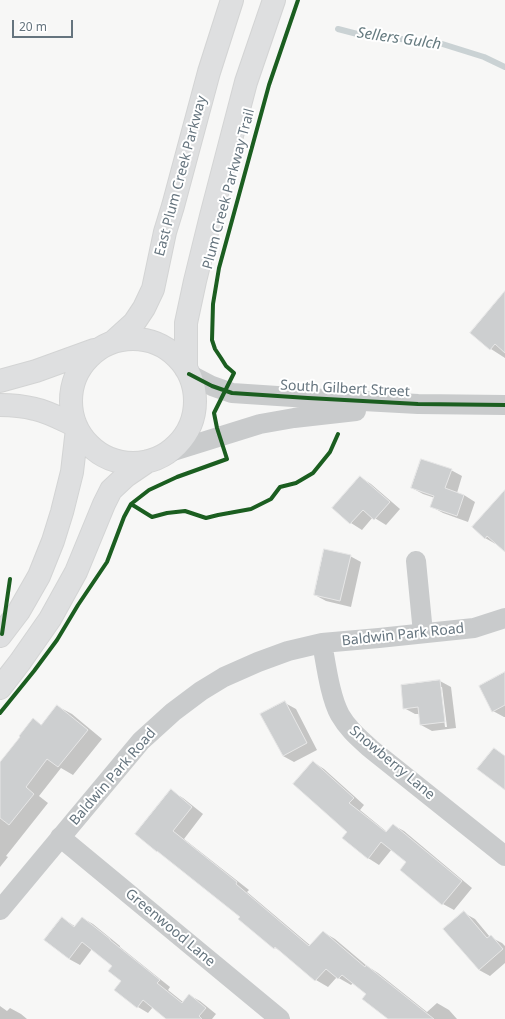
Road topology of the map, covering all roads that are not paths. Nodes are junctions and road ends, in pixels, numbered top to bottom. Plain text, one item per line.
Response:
1 (232, 0) edge
2 (274, 0) edge
3 (108, 344) junction
4 (187, 372) junction
5 (0, 382) edge
6 (418, 404) junction
7 (0, 405) edge
8 (505, 405) edge
9 (76, 428) junction
10 (157, 457) junction
11 (416, 561) dead end
12 (505, 618) edge
13 (422, 633) junction
14 (0, 636) edge
15 (322, 643) junction
16 (0, 688) edge
17 (60, 837) junction
18 (505, 856) edge
19 (0, 910) edge
20 (280, 1019) edge

1 - 3 main road, East Plum Creek Parkway
2 - 4 main road
3 - 4 main road
3 - 5 main road
3 - 9 main road
4 - 6 street, South Gilbert Street
4 - 10 main road
6 - 8 street, South Gilbert Street
6 - 10 street, South Gilbert Street
7 - 9 main road
9 - 10 main road
9 - 14 main road
10 - 16 main road
11 - 13 street
12 - 13 street, Baldwin Park Road
13 - 15 street, Baldwin Park Road
15 - 17 street, Baldwin Park Road
15 - 18 street, Snowberry Lane
17 - 19 street, Baldwin Park Road
17 - 20 street, Greenwood Lane

